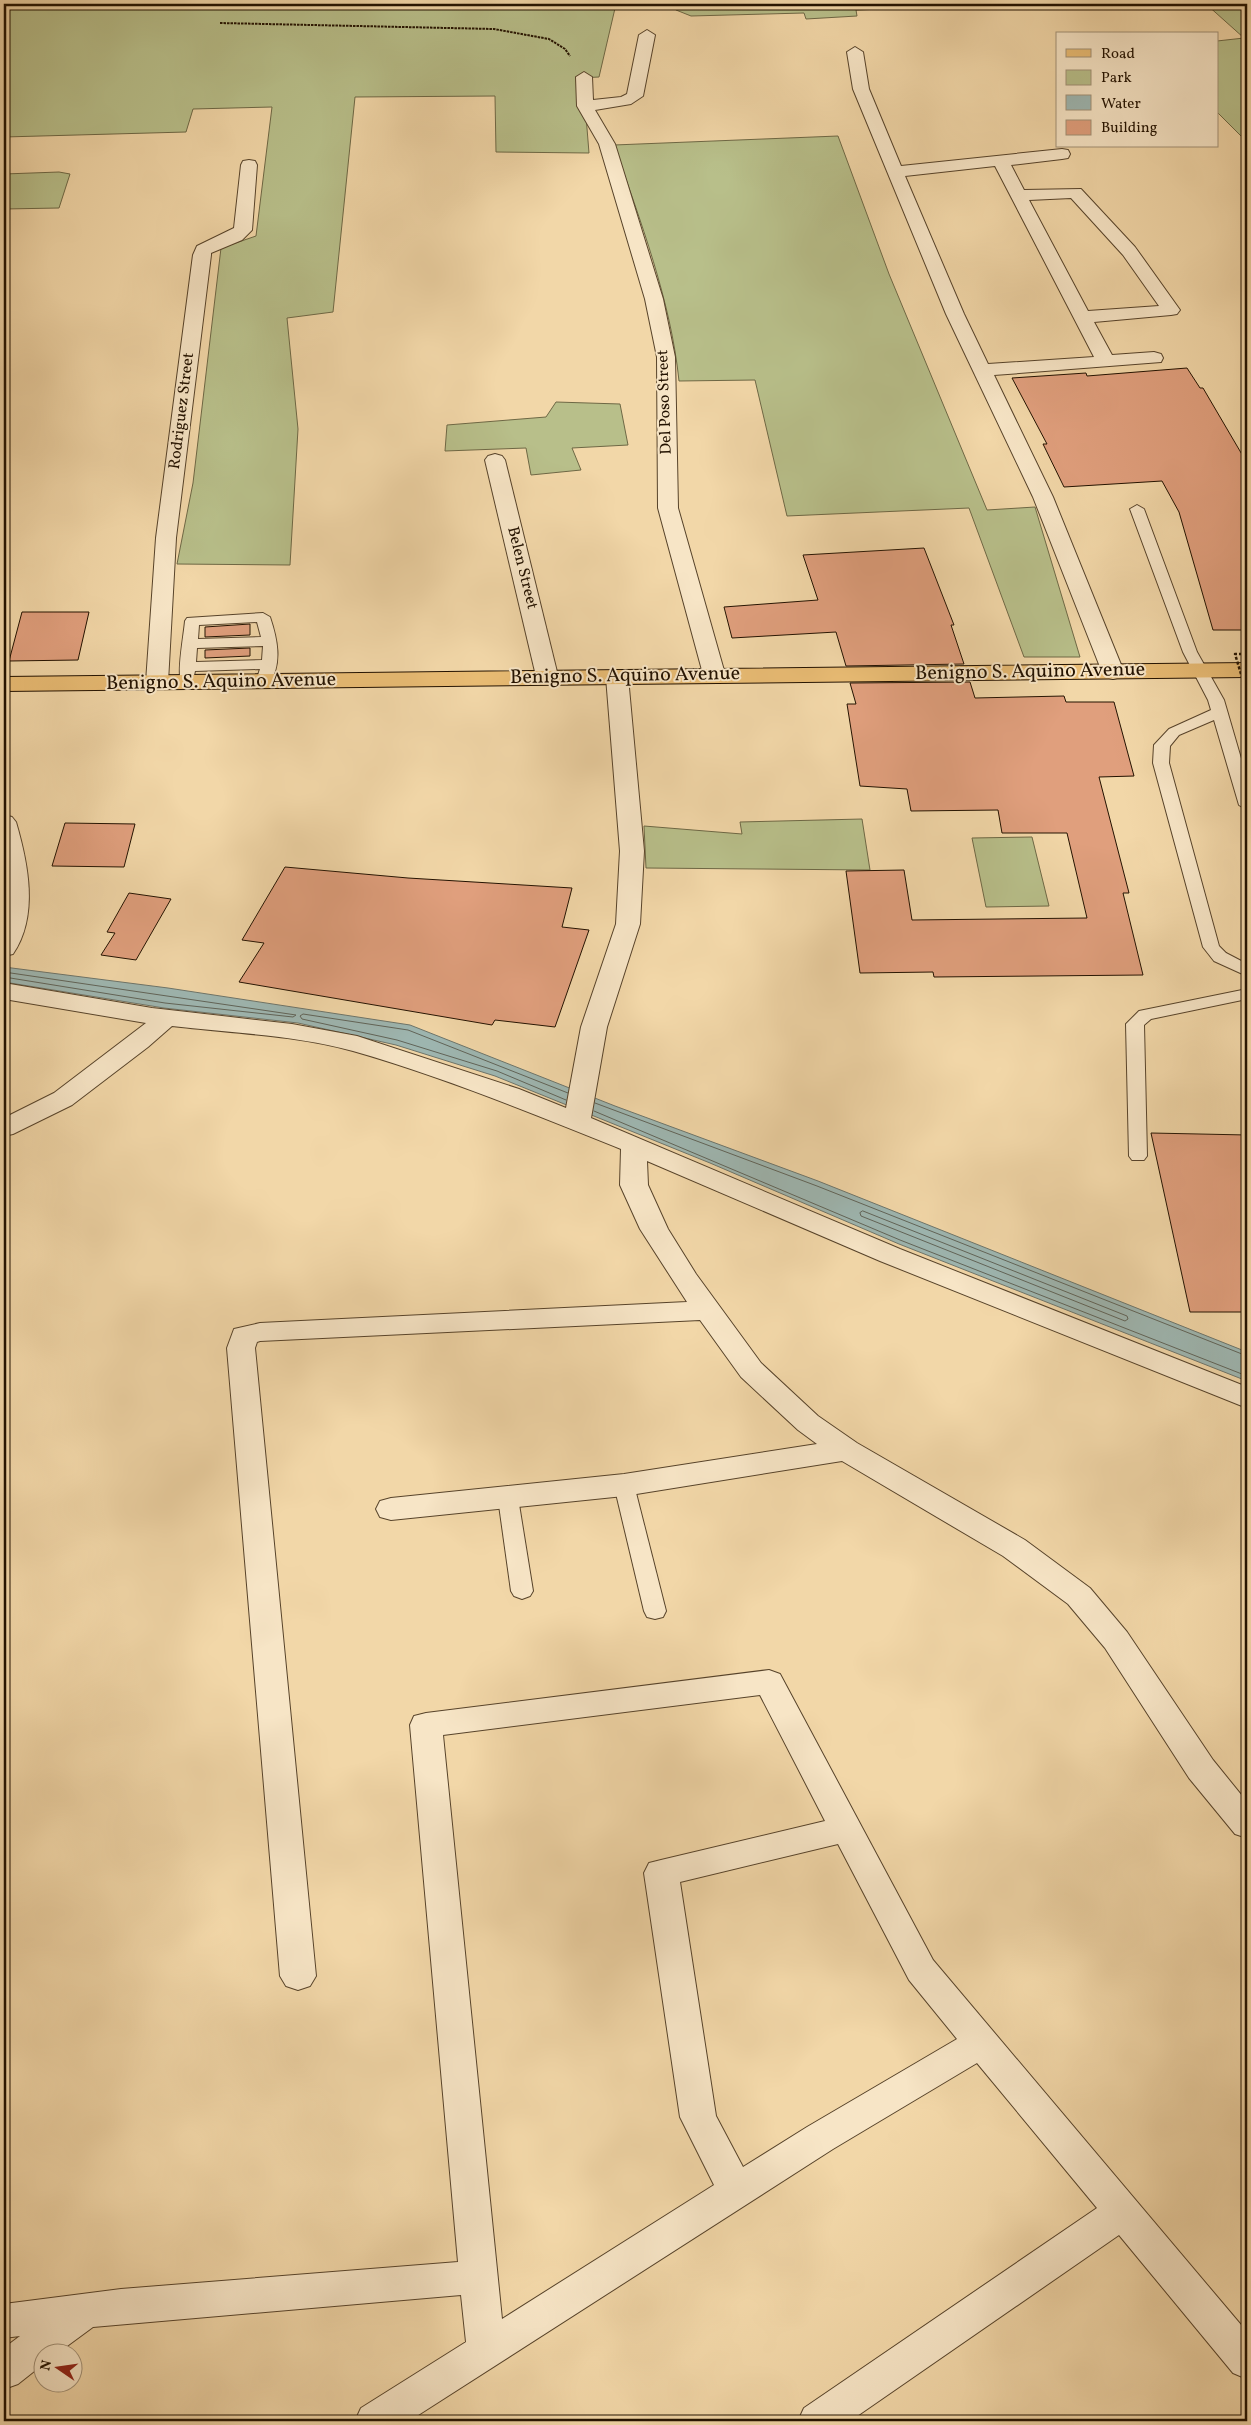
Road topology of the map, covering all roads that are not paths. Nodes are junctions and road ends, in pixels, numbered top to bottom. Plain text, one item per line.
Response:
1 (647, 35) dead end
2 (855, 52) dead end
3 (584, 78) road end
4 (585, 106) junction
5 (1062, 154) dead end
6 (1000, 160) junction
7 (249, 165) dead end
8 (895, 172) junction
9 (1018, 195) junction
10 (1083, 317) junction
11 (1154, 358) dead end
12 (1106, 362) junction
13 (982, 370) junction
14 (495, 460) dead end
15 (1137, 509) dead end
16 (271, 641) junction
17 (191, 644) junction
18 (1200, 670) junction
19 (1247, 670) edge
20 (266, 672) junction
21 (1112, 672) junction
22 (188, 674) junction
23 (714, 674) junction
24 (547, 676) junction
25 (617, 677) junction
26 (157, 682) junction
27 (4, 684) edge
28 (1219, 712) junction
29 (1247, 804) edge
30 (4, 822) edge
31 (4, 949) edge
32 (1247, 971) edge
33 (4, 991) edge
34 (1247, 994) edge
35 (166, 1018) junction
36 (577, 1123) junction
37 (4, 1128) edge
38 (634, 1145) junction
39 (1138, 1156) dead end
40 (708, 1310) junction
41 (1247, 1398) edge
42 (846, 1450) junction
43 (624, 1485) junction
44 (508, 1498) junction
45 (392, 1508) dead end
46 (522, 1591) dead end
47 (654, 1611) dead end
48 (1247, 1825) edge
49 (846, 1828) junction
50 (298, 1976) dead end
51 (982, 2043) junction
52 (736, 2192) junction
53 (1122, 2212) junction
54 (478, 2277) junction
55 (84, 2311) junction
56 (4, 2321) edge
57 (486, 2351) junction
58 (1247, 2361) edge
59 (4, 2371) edge
60 (375, 2421) edge
61 (818, 2421) edge

1 - 4 street
2 - 8 street
3 - 4 street, Del Poso Street
4 - 23 street, Del Poso Street
5 - 6 street
6 - 8 street
6 - 9 street
7 - 26 street, Rodriguez Street
8 - 13 street
9 - 10 street
9 - 10 street
10 - 12 street
11 - 12 street
12 - 13 street
13 - 21 street
14 - 24 street, Belen Street
15 - 18 lane
16 - 17 lane
16 - 17 lane
16 - 20 lane
17 - 22 lane
18 - 19 main road, Benigno S. Aquino Avenue
18 - 21 main road, Benigno S. Aquino Avenue
18 - 28 lane
20 - 22 main road, Benigno S. Aquino Avenue
20 - 24 main road, Benigno S. Aquino Avenue
21 - 23 main road, Benigno S. Aquino Avenue
22 - 26 main road, Benigno S. Aquino Avenue
23 - 25 main road, Benigno S. Aquino Avenue
24 - 25 main road, Benigno S. Aquino Avenue
25 - 36 street
26 - 27 main road, Benigno S. Aquino Avenue
28 - 29 lane
28 - 32 lane
30 - 31 street
33 - 35 street
34 - 39 lane
35 - 36 street
35 - 37 street
36 - 38 street
38 - 40 street
38 - 41 street
40 - 42 street
40 - 50 street
42 - 43 street
42 - 48 street
43 - 44 street
43 - 47 lane
44 - 45 street
44 - 46 lane
49 - 51 street
49 - 52 street
49 - 54 street
51 - 52 street
51 - 53 street
52 - 57 street
53 - 58 street
53 - 61 street
54 - 55 street
54 - 57 street
55 - 56 street
55 - 59 street
57 - 60 street

